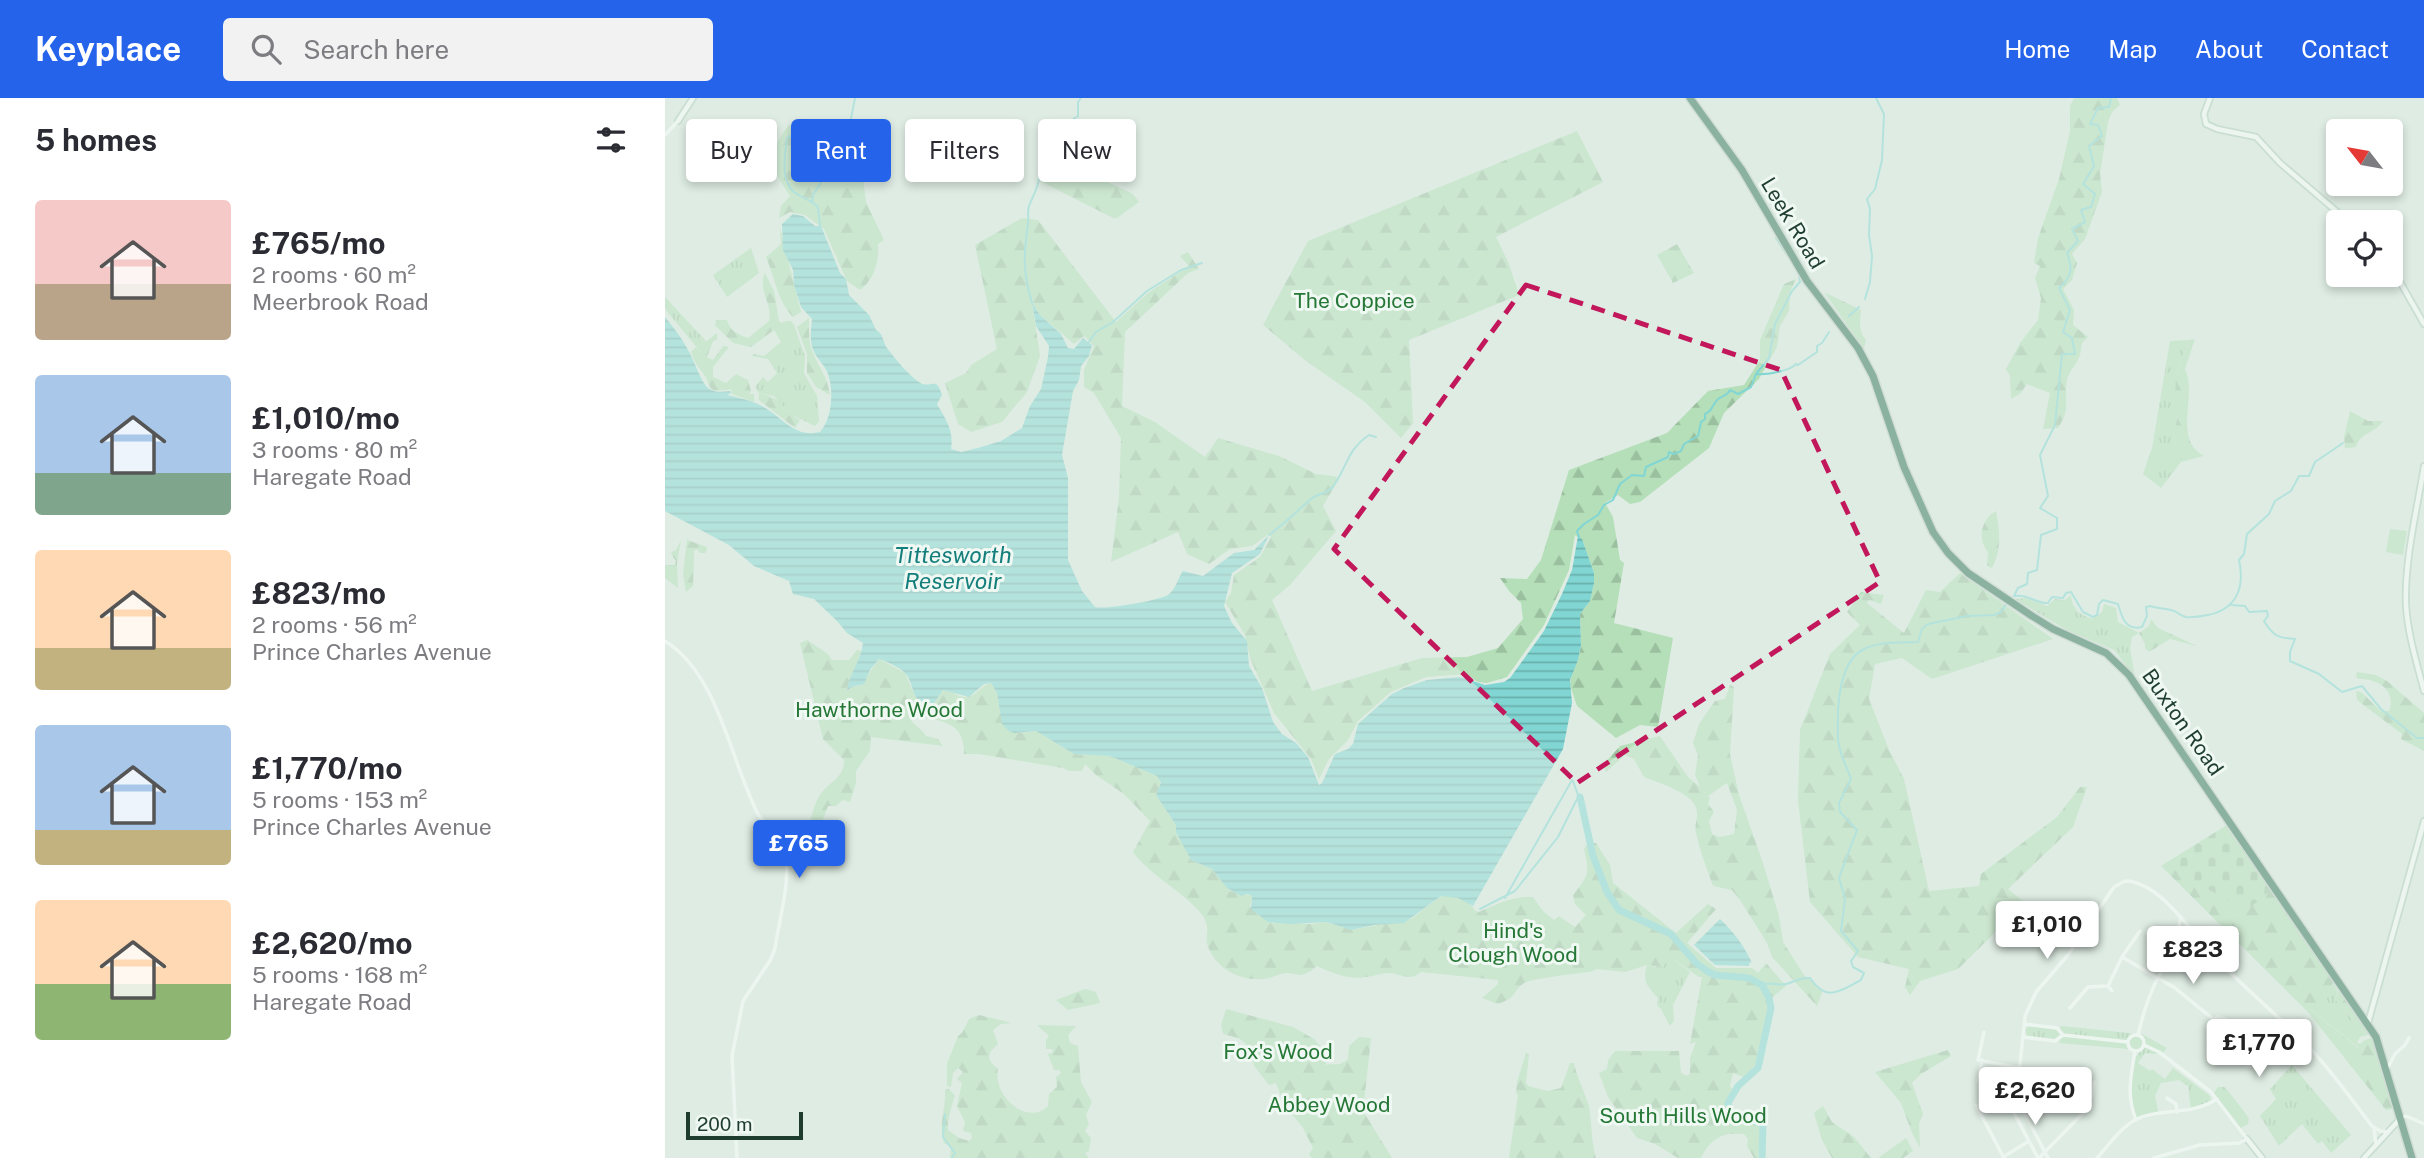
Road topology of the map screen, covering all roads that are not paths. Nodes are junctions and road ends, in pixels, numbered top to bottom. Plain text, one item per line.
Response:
1 (693, 98) edge
2 (1690, 98) edge
3 (2210, 98) edge
4 (678, 121) joint
5 (665, 135) edge
6 (2335, 210) edge
7 (2403, 287) edge
8 (2424, 324) edge
9 (1867, 365) joint
10 (2424, 466) edge
11 (665, 641) edge
12 (2424, 691) edge
13 (2424, 821) edge
14 (2421, 841) edge
15 (2181, 917) junction
16 (2140, 931) dead end
17 (2183, 940) junction
18 (2204, 945) junction
19 (2122, 957) junction
20 (2157, 978) junction
21 (2108, 986) junction
22 (2112, 991) dead end
23 (2070, 1008) dead end
24 (2371, 1010) junction
25 (2362, 1014) junction
26 (2213, 1019) junction
27 (2368, 1023) junction
28 (2024, 1024) junction
29 (1984, 1031) dead end
30 (2063, 1035) junction
31 (2137, 1035) junction
32 (2022, 1037) junction
33 (2409, 1038) dead end
34 (2128, 1042) junction
35 (2144, 1045) junction
36 (2135, 1051) junction
37 (1982, 1060) junction
38 (2019, 1068) junction
39 (2387, 1069) junction
40 (2058, 1078) dead end
41 (1978, 1081) dead end
42 (2094, 1082) dead end
43 (2016, 1097) junction
44 (2170, 1098) dead end
45 (2217, 1099) junction
46 (1976, 1105) dead end
47 (2022, 1109) junction
48 (2177, 1112) junction
49 (2014, 1114) junction
50 (2027, 1118) junction
51 (2401, 1118) junction
52 (2136, 1119) junction
53 (2424, 1124) edge
54 (2374, 1128) junction
55 (2388, 1132) junction
56 (2247, 1139) junction
57 (2029, 1141) junction
58 (2376, 1144) junction
59 (2046, 1152) junction
60 (2003, 1157) edge
61 (737, 1158) edge
62 (2039, 1158) edge
63 (2048, 1158) edge
64 (2097, 1158) edge
65 (2154, 1158) edge
66 (2262, 1158) edge
67 (2364, 1158) edge
68 (2411, 1158) edge

1 - 4 street
2 - 9 highway, Leek Road
3 - 6 street
4 - 5 street
7 - 8 street
9 - 25 highway, Buxton Road
10 - 12 street
11 - 61 street
13 - 14 street
14 - 24 street
15 - 17 street
15 - 18 street
15 - 28 street
16 - 19 street
17 - 18 street
17 - 20 street
18 - 54 street
19 - 20 street
19 - 21 street
20 - 26 street
20 - 31 street
21 - 22 street
21 - 23 street
24 - 25 street
24 - 27 street
25 - 27 highway, Buxton Road
26 - 26 street
27 - 39 highway, Buxton Road
28 - 30 street
28 - 32 street
29 - 37 street
30 - 32 street
30 - 34 street
31 - 34 street
31 - 35 street
32 - 38 street
33 - 39 street
34 - 36 street
35 - 36 street
35 - 45 street
36 - 52 street
37 - 38 street
37 - 41 street
38 - 43 street
39 - 51 highway, Buxton Road
40 - 50 street
42 - 59 street
43 - 47 street
43 - 49 street
44 - 48 street
45 - 48 street
45 - 56 street
46 - 60 street
47 - 49 street
47 - 50 street
48 - 52 street
49 - 57 street
50 - 59 street
51 - 53 street
51 - 55 street
51 - 68 highway, Buxton Road
52 - 64 street
54 - 55 street
54 - 58 street
55 - 58 street
56 - 65 street
56 - 66 street
57 - 60 street
57 - 62 street
58 - 67 street
59 - 62 street
59 - 63 street

